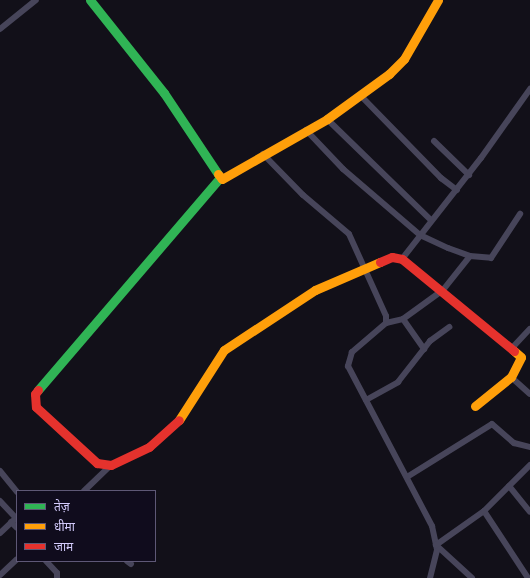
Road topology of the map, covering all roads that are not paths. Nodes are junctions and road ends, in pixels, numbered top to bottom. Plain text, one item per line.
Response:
1 (36, 0) edge
2 (90, 0) edge
3 (438, 0) edge
4 (0, 30) edge
5 (530, 90) edge
6 (361, 96) junction
7 (327, 119) junction
8 (306, 130) junction
9 (434, 141) dead end
10 (264, 154) junction
11 (469, 175) junction
12 (220, 178) junction
13 (457, 190) junction
14 (520, 214) dead end
15 (431, 220) junction
16 (420, 235) junction
17 (470, 256) junction
18 (402, 259) junction
19 (365, 268) junction
20 (443, 290) junction
21 (403, 319) junction
22 (386, 323) junction
23 (449, 327) dead end
24 (530, 329) edge
25 (512, 348) junction
26 (424, 349) junction
27 (511, 377) junction
28 (530, 394) edge
29 (366, 400) junction
30 (475, 406) dead end
31 (530, 447) edge
32 (530, 464) edge
33 (111, 465) junction
34 (0, 471) edge
35 (407, 476) junction
36 (509, 486) junction
37 (85, 490) edge
38 (16, 491) edge
39 (0, 501) edge
40 (484, 511) junction
41 (530, 512) edge
42 (15, 519) edge
43 (1, 529) edge
44 (436, 545) junction
45 (16, 560) edge
46 (47, 562) edge
47 (0, 575) edge
48 (56, 578) edge
49 (430, 578) edge
50 (472, 578) edge
51 (528, 578) edge

1 - 4 street
2 - 12 street
3 - 6 street
5 - 11 street
6 - 7 street
6 - 13 street
7 - 8 street
7 - 15 street
8 - 10 street
8 - 16 street
9 - 11 street
10 - 12 street
10 - 19 street
11 - 13 street
12 - 33 street
13 - 15 street
14 - 17 street
15 - 16 street
16 - 17 street
16 - 18 street
17 - 20 street
18 - 19 street
18 - 20 street
19 - 22 street
19 - 33 street
20 - 21 street
20 - 25 street
21 - 22 street
21 - 26 street
22 - 29 street
23 - 26 street
24 - 25 street
25 - 27 street
26 - 29 street
27 - 28 street
27 - 30 street
29 - 35 street
31 - 35 street
32 - 36 street
33 - 37 street
34 - 38 street
35 - 44 street
36 - 40 street
36 - 41 street
39 - 42 street
40 - 44 street
40 - 51 street
42 - 43 street
44 - 49 street
44 - 50 street
45 - 47 street
46 - 48 street

